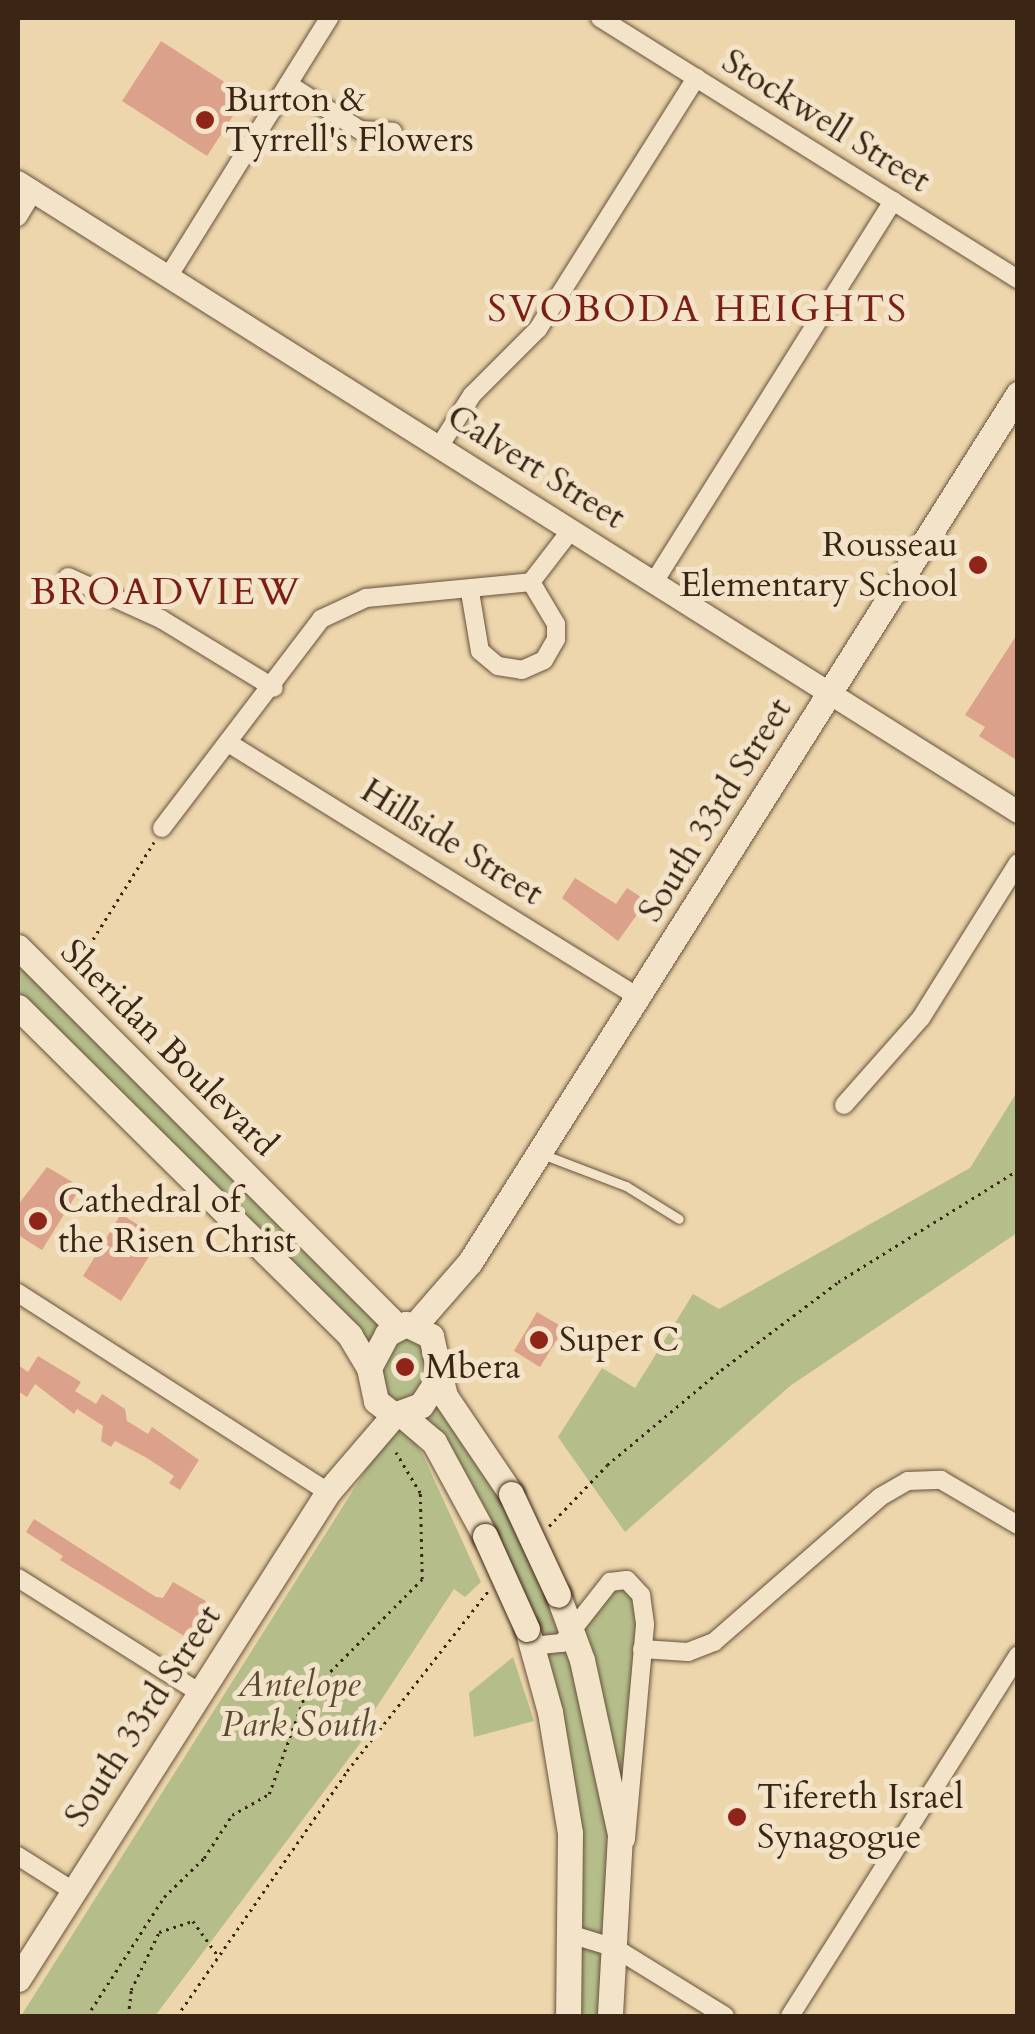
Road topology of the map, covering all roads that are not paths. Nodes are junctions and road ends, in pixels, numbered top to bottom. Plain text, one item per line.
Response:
1 (329, 18) edge
2 (600, 18) edge
3 (696, 78) junction
4 (288, 84) junction
5 (393, 132) dead end
6 (25, 187) edge
7 (893, 201) junction
8 (18, 217) edge
9 (168, 276) junction
10 (1018, 279) edge
11 (1018, 394) edge
12 (438, 447) junction
13 (570, 530) junction
14 (68, 577) dead end
15 (531, 582) junction
16 (654, 582) junction
17 (470, 592) junction
18 (274, 688) junction
19 (830, 693) junction
20 (230, 744) junction
21 (1018, 812) edge
22 (162, 828) road end
23 (1018, 863) edge
24 (18, 946) edge
25 (638, 997) junction
26 (18, 1006) edge
27 (78, 1008) junction
28 (50, 1038) junction
29 (844, 1105) dead end
30 (538, 1152) junction
31 (679, 1218) dead end
32 (470, 1262) junction
33 (18, 1293) edge
34 (406, 1326) junction
35 (437, 1347) junction
36 (440, 1376) junction
37 (370, 1380) junction
38 (398, 1415) junction
39 (328, 1492) junction
40 (1018, 1526) edge
41 (18, 1578) edge
42 (573, 1628) junction
43 (530, 1637) junction
44 (642, 1650) junction
45 (1018, 1655) edge
46 (200, 1693) junction
47 (18, 1856) edge
48 (621, 1882) junction
49 (73, 1891) junction
50 (573, 1935) junction
51 (615, 1948) junction
52 (18, 1979) edge
53 (568, 2016) edge
54 (610, 2016) edge
55 (726, 2016) edge
56 (790, 2016) edge

1 - 4 street
2 - 3 street, Stockwell Street
3 - 7 street, Stockwell Street
3 - 12 street
4 - 5 street
4 - 9 street
6 - 8 street
6 - 9 street, Calvert Street
7 - 10 street, Stockwell Street
7 - 16 street
9 - 12 street, Calvert Street
11 - 19 main road, South 33rd Street
12 - 13 street, Calvert Street
13 - 15 street
13 - 16 street, Calvert Street
14 - 18 street
15 - 17 street
15 - 17 street
16 - 19 street, Calvert Street
17 - 18 street
18 - 20 street
19 - 21 street, Calvert Street
19 - 25 main road, South 33rd Street
20 - 22 street
20 - 25 street, Hillside Street
23 - 29 street
24 - 27 main road, Sheridan Boulevard
25 - 30 main road, South 33rd Street
26 - 28 main road
27 - 28 main road
27 - 34 main road, Sheridan Boulevard
28 - 37 main road
30 - 31 lane
30 - 32 main road, South 33rd Street
32 - 34 main road, South 33rd Street
32 - 35 main road, South 33rd Street
33 - 39 street
34 - 35 main road, Sheridan Boulevard
34 - 37 main road, South 33rd Street
35 - 36 main road
36 - 38 main road, South 33rd Street
36 - 42 main road, bridge
37 - 38 main road
37 - 39 main road, South 33rd Street
38 - 39 main road, South 33rd Street
38 - 43 main road, bridge
39 - 46 main road, South 33rd Street
40 - 44 street
41 - 46 street
42 - 43 street
42 - 44 street
42 - 48 main road
43 - 50 main road
44 - 48 street
45 - 56 street
46 - 49 main road, South 33rd Street
47 - 49 street
48 - 51 main road
49 - 52 main road, South 33rd Street
50 - 51 street
50 - 53 main road
51 - 54 main road
51 - 55 street

